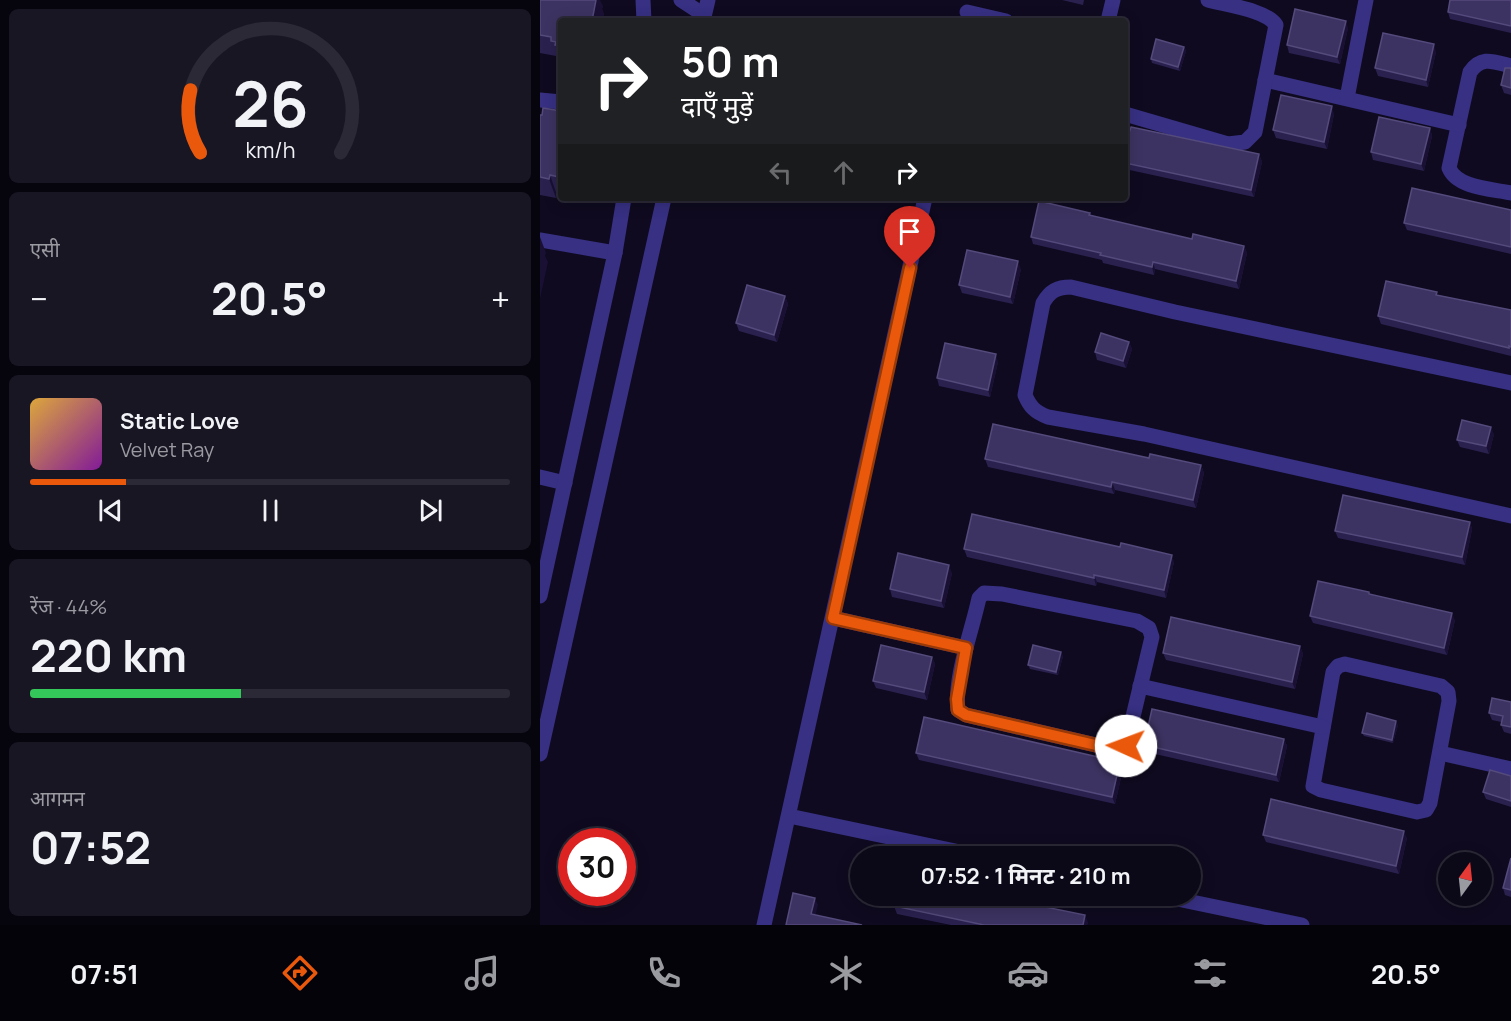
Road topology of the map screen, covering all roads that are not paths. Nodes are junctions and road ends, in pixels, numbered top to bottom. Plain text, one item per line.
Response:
1 (643, 0) edge
2 (681, 0) edge
3 (1113, 0) edge
4 (1208, 0) edge
5 (1366, 0) edge
6 (967, 11) edge
7 (705, 12) edge
8 (644, 18) edge
9 (994, 18) edge
10 (1109, 18) edge
11 (1511, 66) edge
12 (1265, 80) junction
13 (1347, 98) junction
14 (540, 100) edge
15 (558, 102) edge
16 (1128, 115) edge
17 (1459, 125) junction
18 (1511, 193) edge
19 (624, 201) edge
20 (663, 201) edge
21 (925, 201) edge
22 (540, 240) edge
23 (615, 253) junction
24 (1511, 383) edge
25 (540, 477) edge
26 (565, 483) junction
27 (1511, 516) edge
28 (540, 596) edge
29 (833, 618) junction
30 (966, 648) junction
31 (1140, 686) junction
32 (1323, 727) junction
33 (1440, 753) junction
34 (540, 754) edge
35 (1511, 769) edge
36 (789, 816) junction
37 (932, 846) edge
38 (1201, 904) edge
39 (764, 925) edge
40 (1302, 925) edge

1 - 8 street
2 - 7 street
3 - 10 street
4 - 12 street
5 - 13 street
6 - 9 street
11 - 17 street
12 - 13 street
12 - 16 street
13 - 17 street
14 - 15 street
17 - 18 street
19 - 23 street
20 - 34 street
21 - 29 street
22 - 23 street
23 - 26 street
24 - 27 street
25 - 26 street
26 - 28 street
29 - 30 street
29 - 36 street
30 - 31 street
30 - 31 street
31 - 32 street
32 - 33 street
32 - 33 street
33 - 35 street
36 - 37 street
36 - 39 street
38 - 40 street

